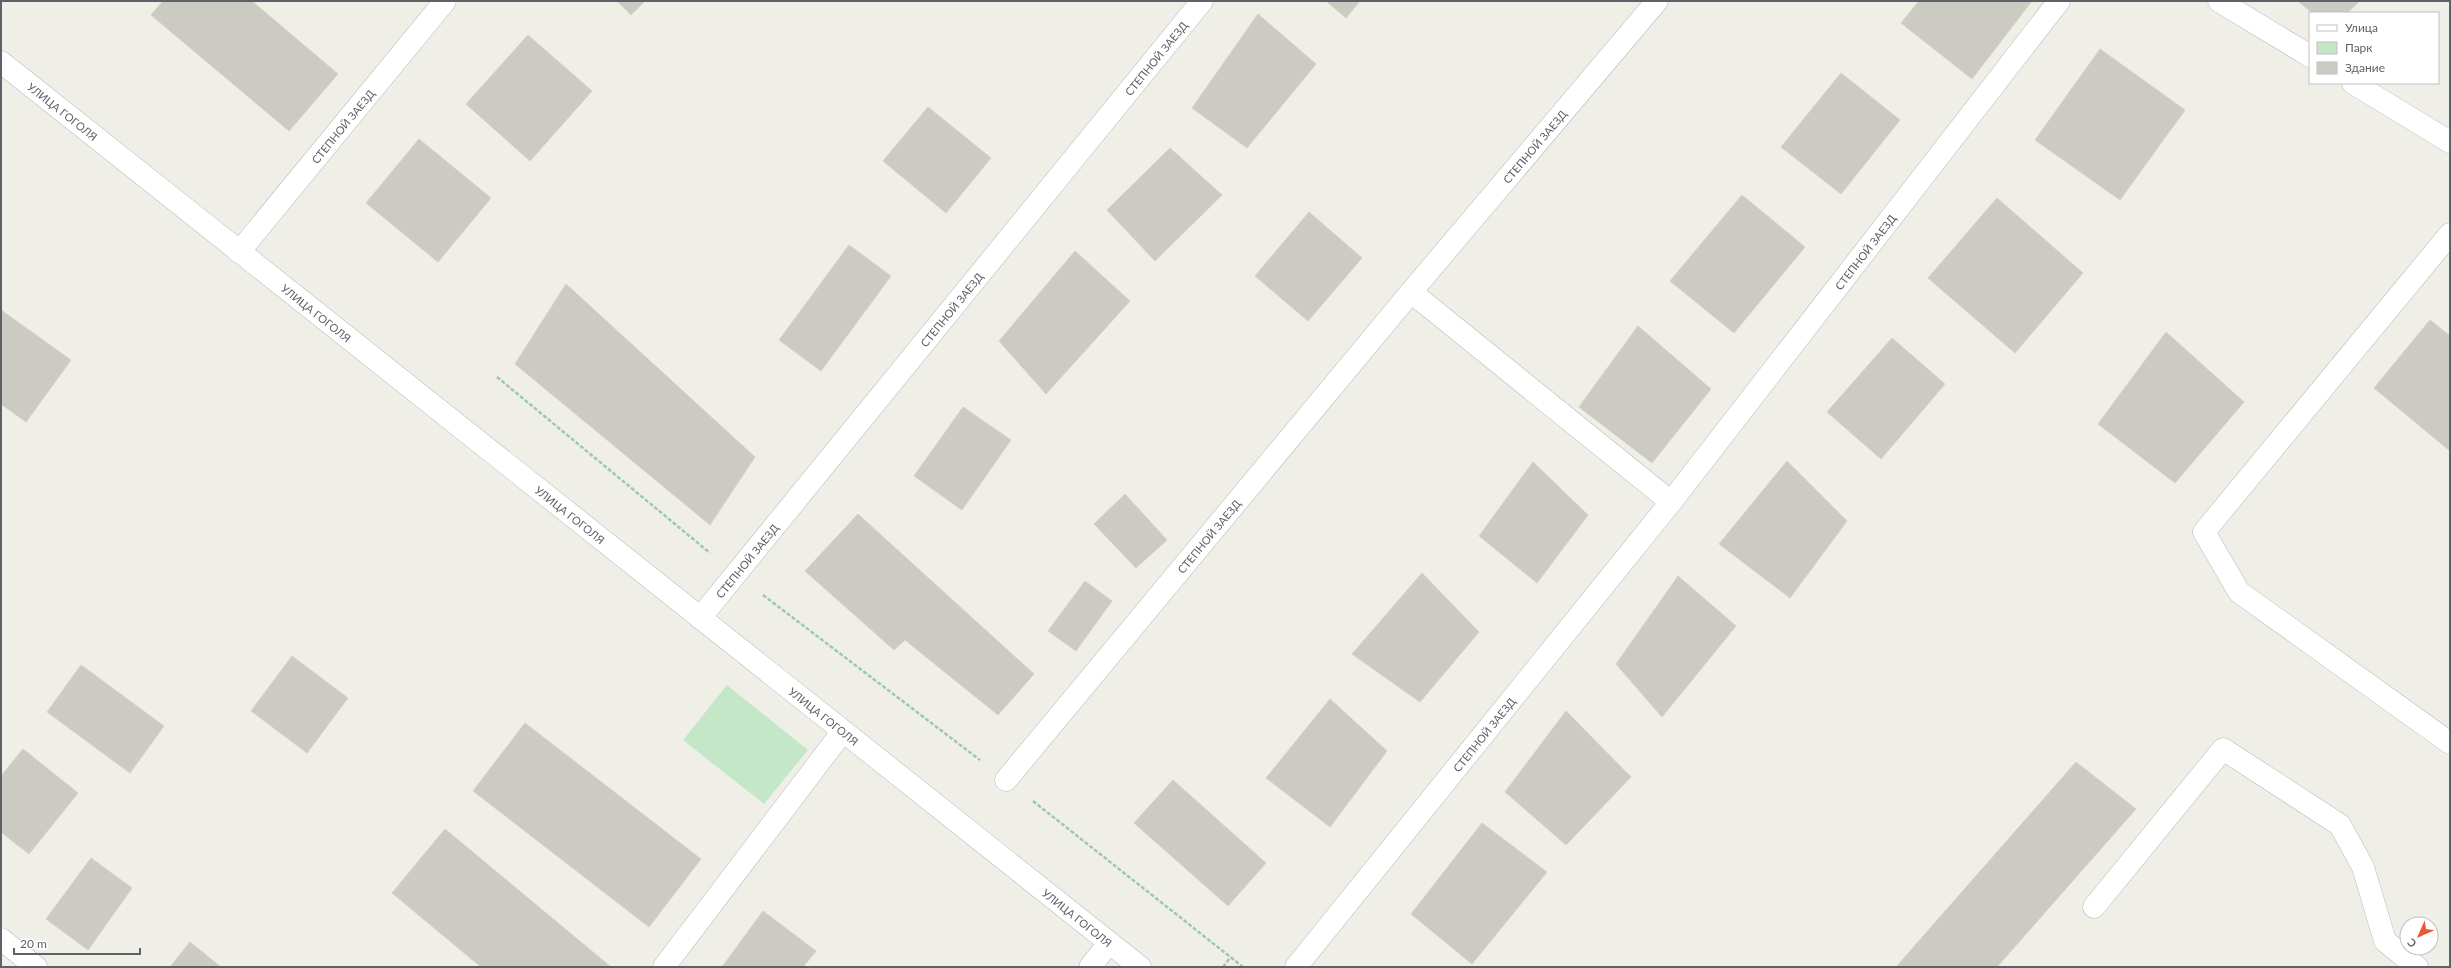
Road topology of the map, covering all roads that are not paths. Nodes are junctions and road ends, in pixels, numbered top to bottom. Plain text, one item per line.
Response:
1 (445, 1) edge
2 (1202, 1) edge
3 (1657, 1) edge
4 (2059, 1) edge
5 (2219, 1) edge
6 (2309, 55) edge
7 (1, 62) edge
8 (2355, 84) edge
9 (2450, 142) edge
10 (2450, 234) edge
11 (239, 252) junction
12 (1411, 292) junction
13 (1671, 502) junction
14 (700, 618) junction
15 (842, 731) junction
16 (2450, 743) edge
17 (1006, 780) road end
18 (2094, 907) dead end
19 (1, 939) edge
20 (1109, 943) junction
21 (36, 967) edge
22 (664, 967) edge
23 (1090, 967) edge
24 (1140, 967) edge
25 (1296, 967) edge
26 (2417, 967) edge

1 - 11 street, СТЕПНОЙ ЗАЕЗД
2 - 14 street, СТЕПНОЙ ЗАЕЗД
3 - 12 street, СТЕПНОЙ ЗАЕЗД
4 - 13 street, СТЕПНОЙ ЗАЕЗД
5 - 6 street
7 - 11 street, УЛИЦА ГОГОЛЯ
8 - 9 street
10 - 16 street
11 - 14 street, УЛИЦА ГОГОЛЯ
12 - 13 street
12 - 17 street, СТЕПНОЙ ЗАЕЗД
13 - 25 street, СТЕПНОЙ ЗАЕЗД
14 - 15 street, УЛИЦА ГОГОЛЯ
15 - 20 street, УЛИЦА ГОГОЛЯ
15 - 22 street
18 - 26 street
19 - 21 street
20 - 23 street
20 - 24 street, УЛИЦА ГОГОЛЯ

